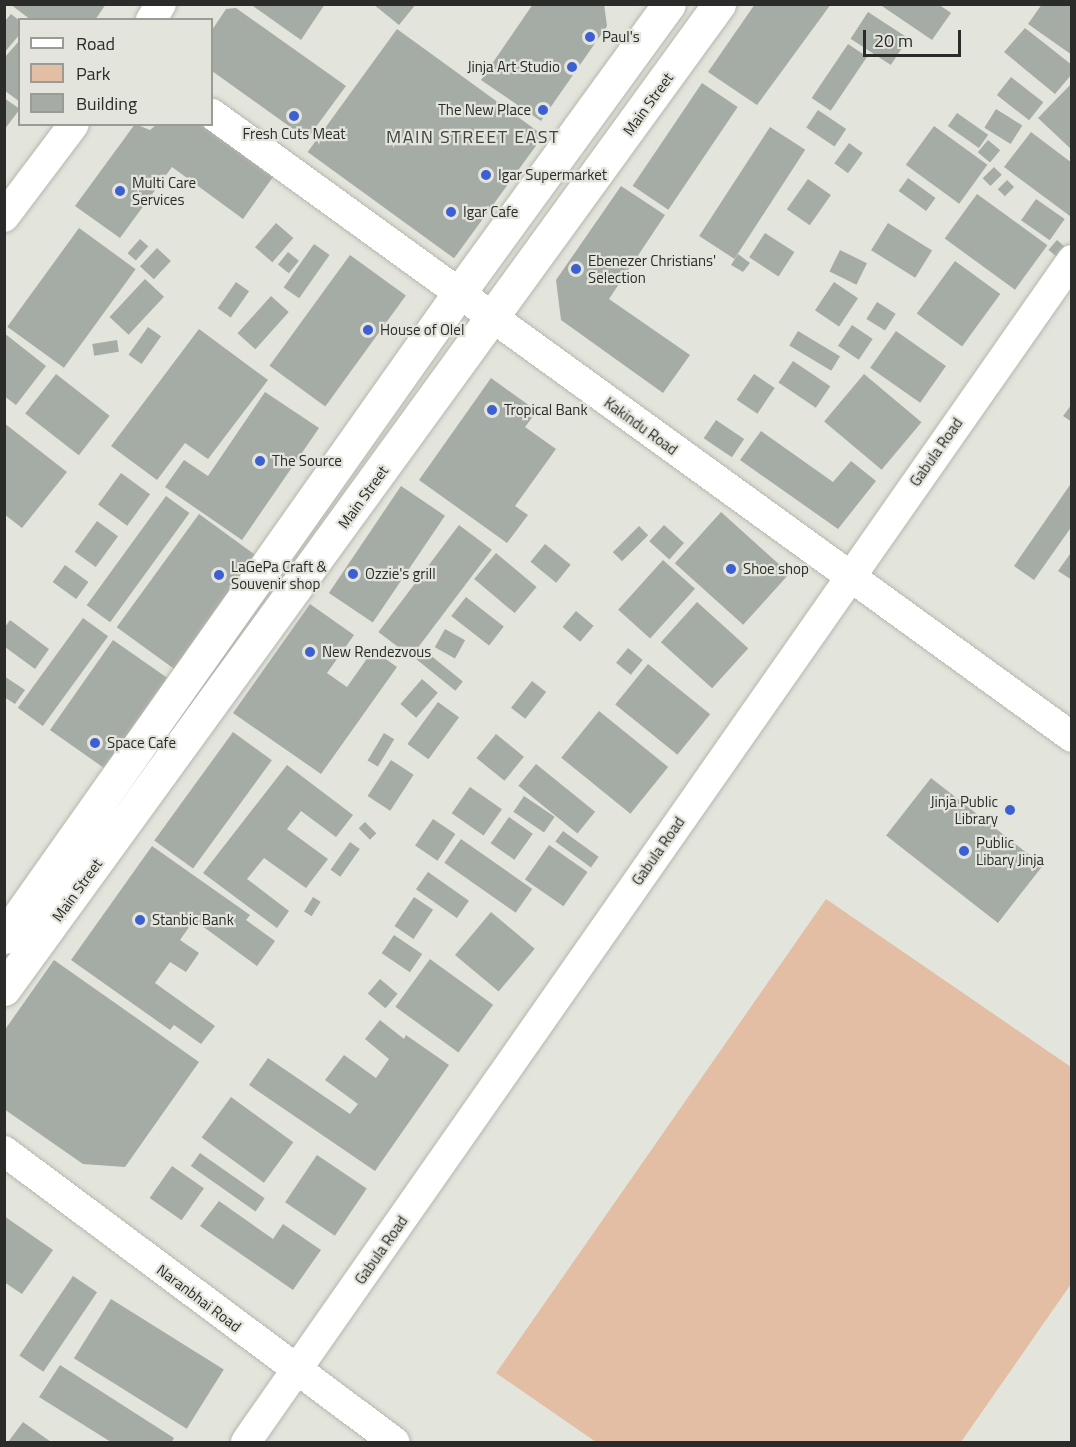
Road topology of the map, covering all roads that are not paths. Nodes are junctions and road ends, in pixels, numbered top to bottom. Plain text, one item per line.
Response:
1 (161, 4) edge
2 (669, 4) edge
3 (719, 4) edge
4 (152, 18) edge
5 (213, 115) edge
6 (72, 126) edge
7 (4, 217) edge
8 (1071, 260) edge
9 (459, 293) junction
10 (494, 318) junction
11 (848, 576) junction
12 (1071, 737) edge
13 (4, 937) edge
14 (4, 989) edge
15 (4, 1152) edge
16 (298, 1371) junction
17 (246, 1443) edge
18 (395, 1443) edge

1 - 4 street
2 - 9 street
3 - 10 street, Main Street
5 - 9 street, Kakindu Road
6 - 7 street
8 - 11 street, Gabula Road
9 - 10 street, Kakindu Road
9 - 13 street
10 - 11 street, Kakindu Road
10 - 14 street, Main Street
11 - 12 street, Kakindu Road
11 - 16 street, Gabula Road
15 - 16 street, Naranbhai Road
16 - 17 street, Gabula Road
16 - 18 street, Naranbhai Road

